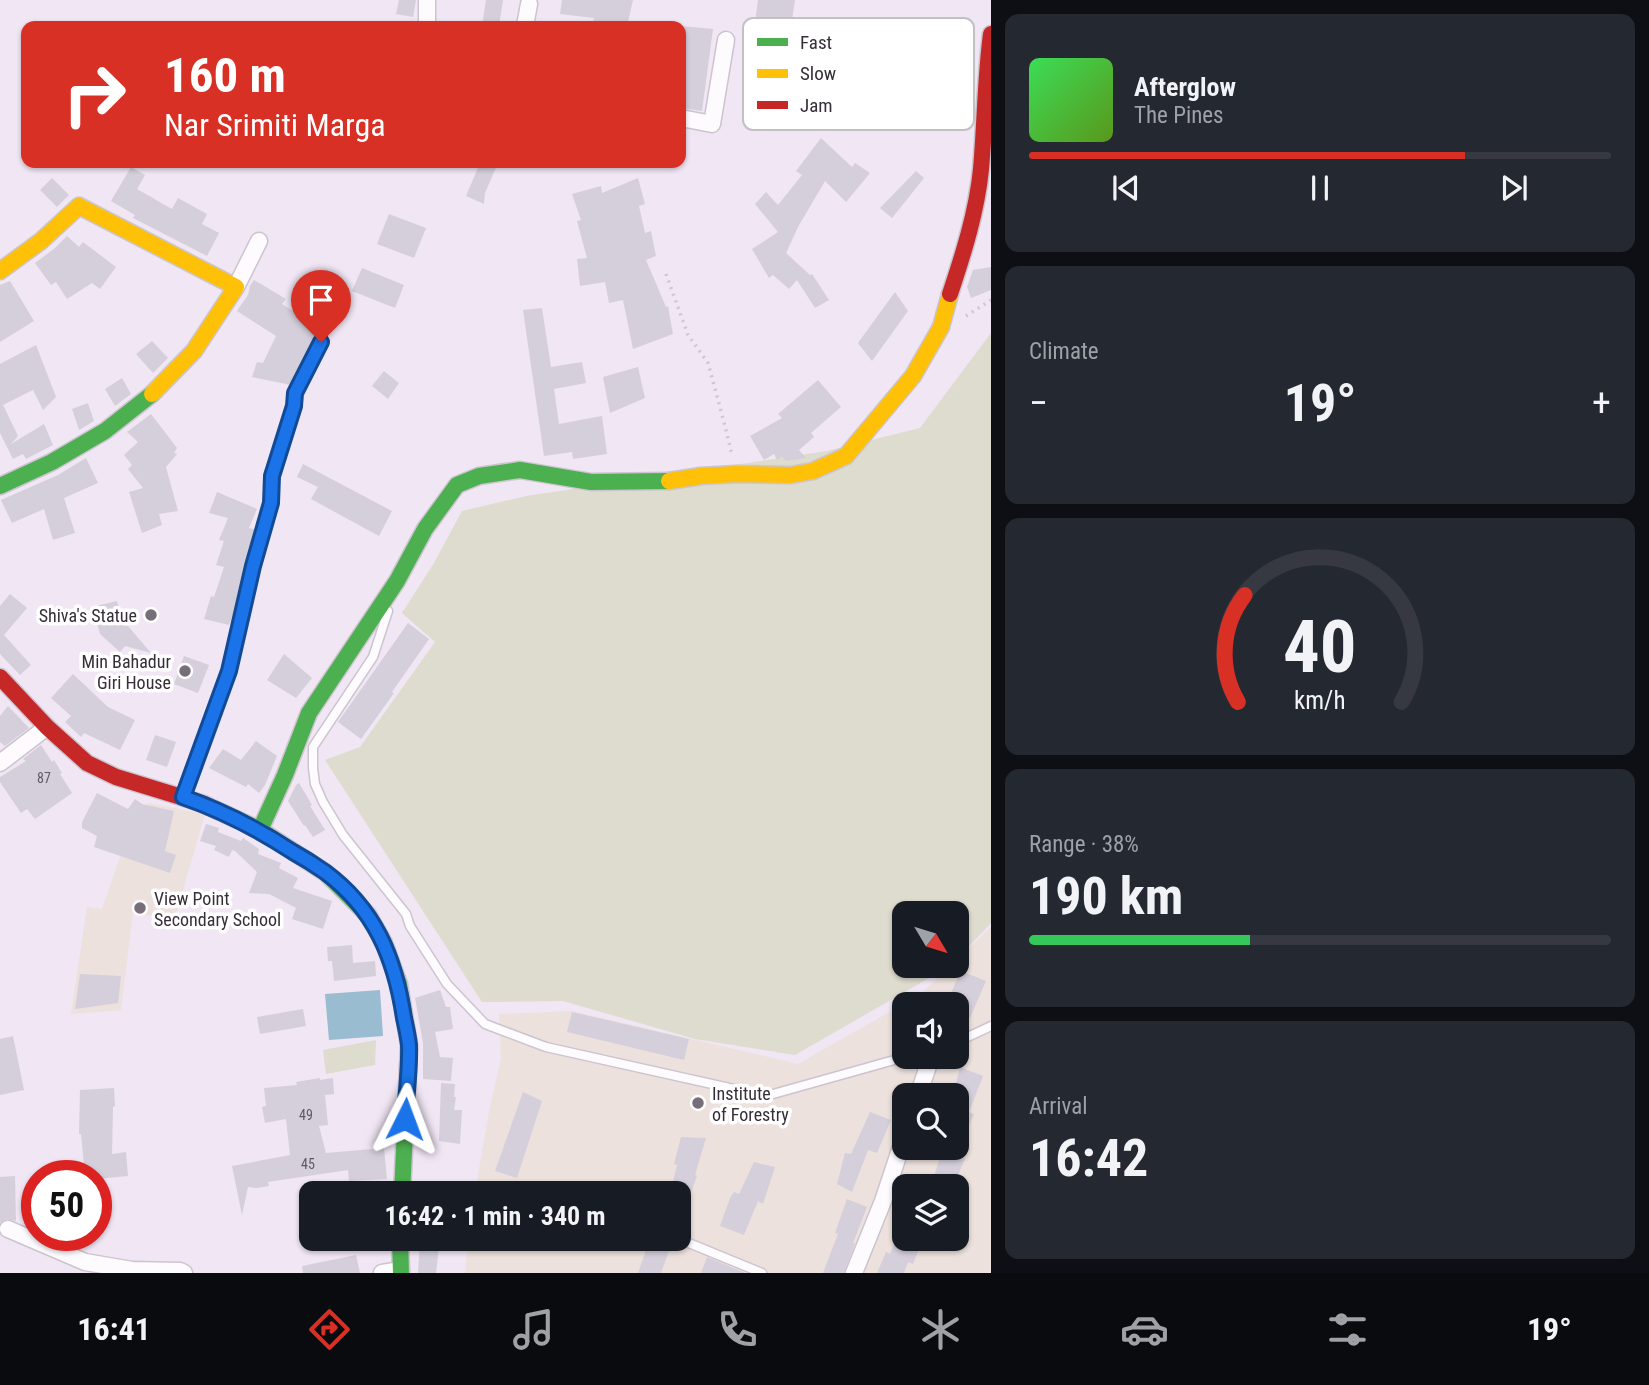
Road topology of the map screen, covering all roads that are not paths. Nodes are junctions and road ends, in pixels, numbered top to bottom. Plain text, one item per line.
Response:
1 (427, 0) edge
2 (529, 4) dead end
3 (426, 21) edge
4 (526, 21) edge
5 (991, 34) edge
6 (726, 40) dead end
7 (686, 119) edge
8 (259, 240) dead end
9 (0, 271) edge
10 (236, 287) junction
11 (321, 342) dead end
12 (0, 486) edge
13 (397, 581) junction
14 (0, 677) edge
15 (47, 727) junction
16 (0, 763) edge
17 (183, 797) junction
18 (260, 830) junction
19 (991, 1026) edge
20 (969, 1036) edge
21 (892, 1061) edge
22 (897, 1160) edge
23 (403, 1181) edge
24 (8, 1229) dead end
25 (691, 1244) edge
26 (400, 1251) edge
27 (401, 1271) edge
28 (184, 1273) edge
29 (382, 1273) edge
30 (762, 1273) edge
31 (853, 1273) edge

1 - 3 street
2 - 4 street
5 - 13 street
6 - 7 street
8 - 10 street
9 - 10 street
10 - 12 street
11 - 17 lane
13 - 18 street
13 - 21 lane
14 - 15 street
15 - 16 street
15 - 17 street
17 - 18 street
18 - 23 street
19 - 20 lane
22 - 31 street
24 - 28 street
25 - 30 lane
26 - 27 street
27 - 29 street

